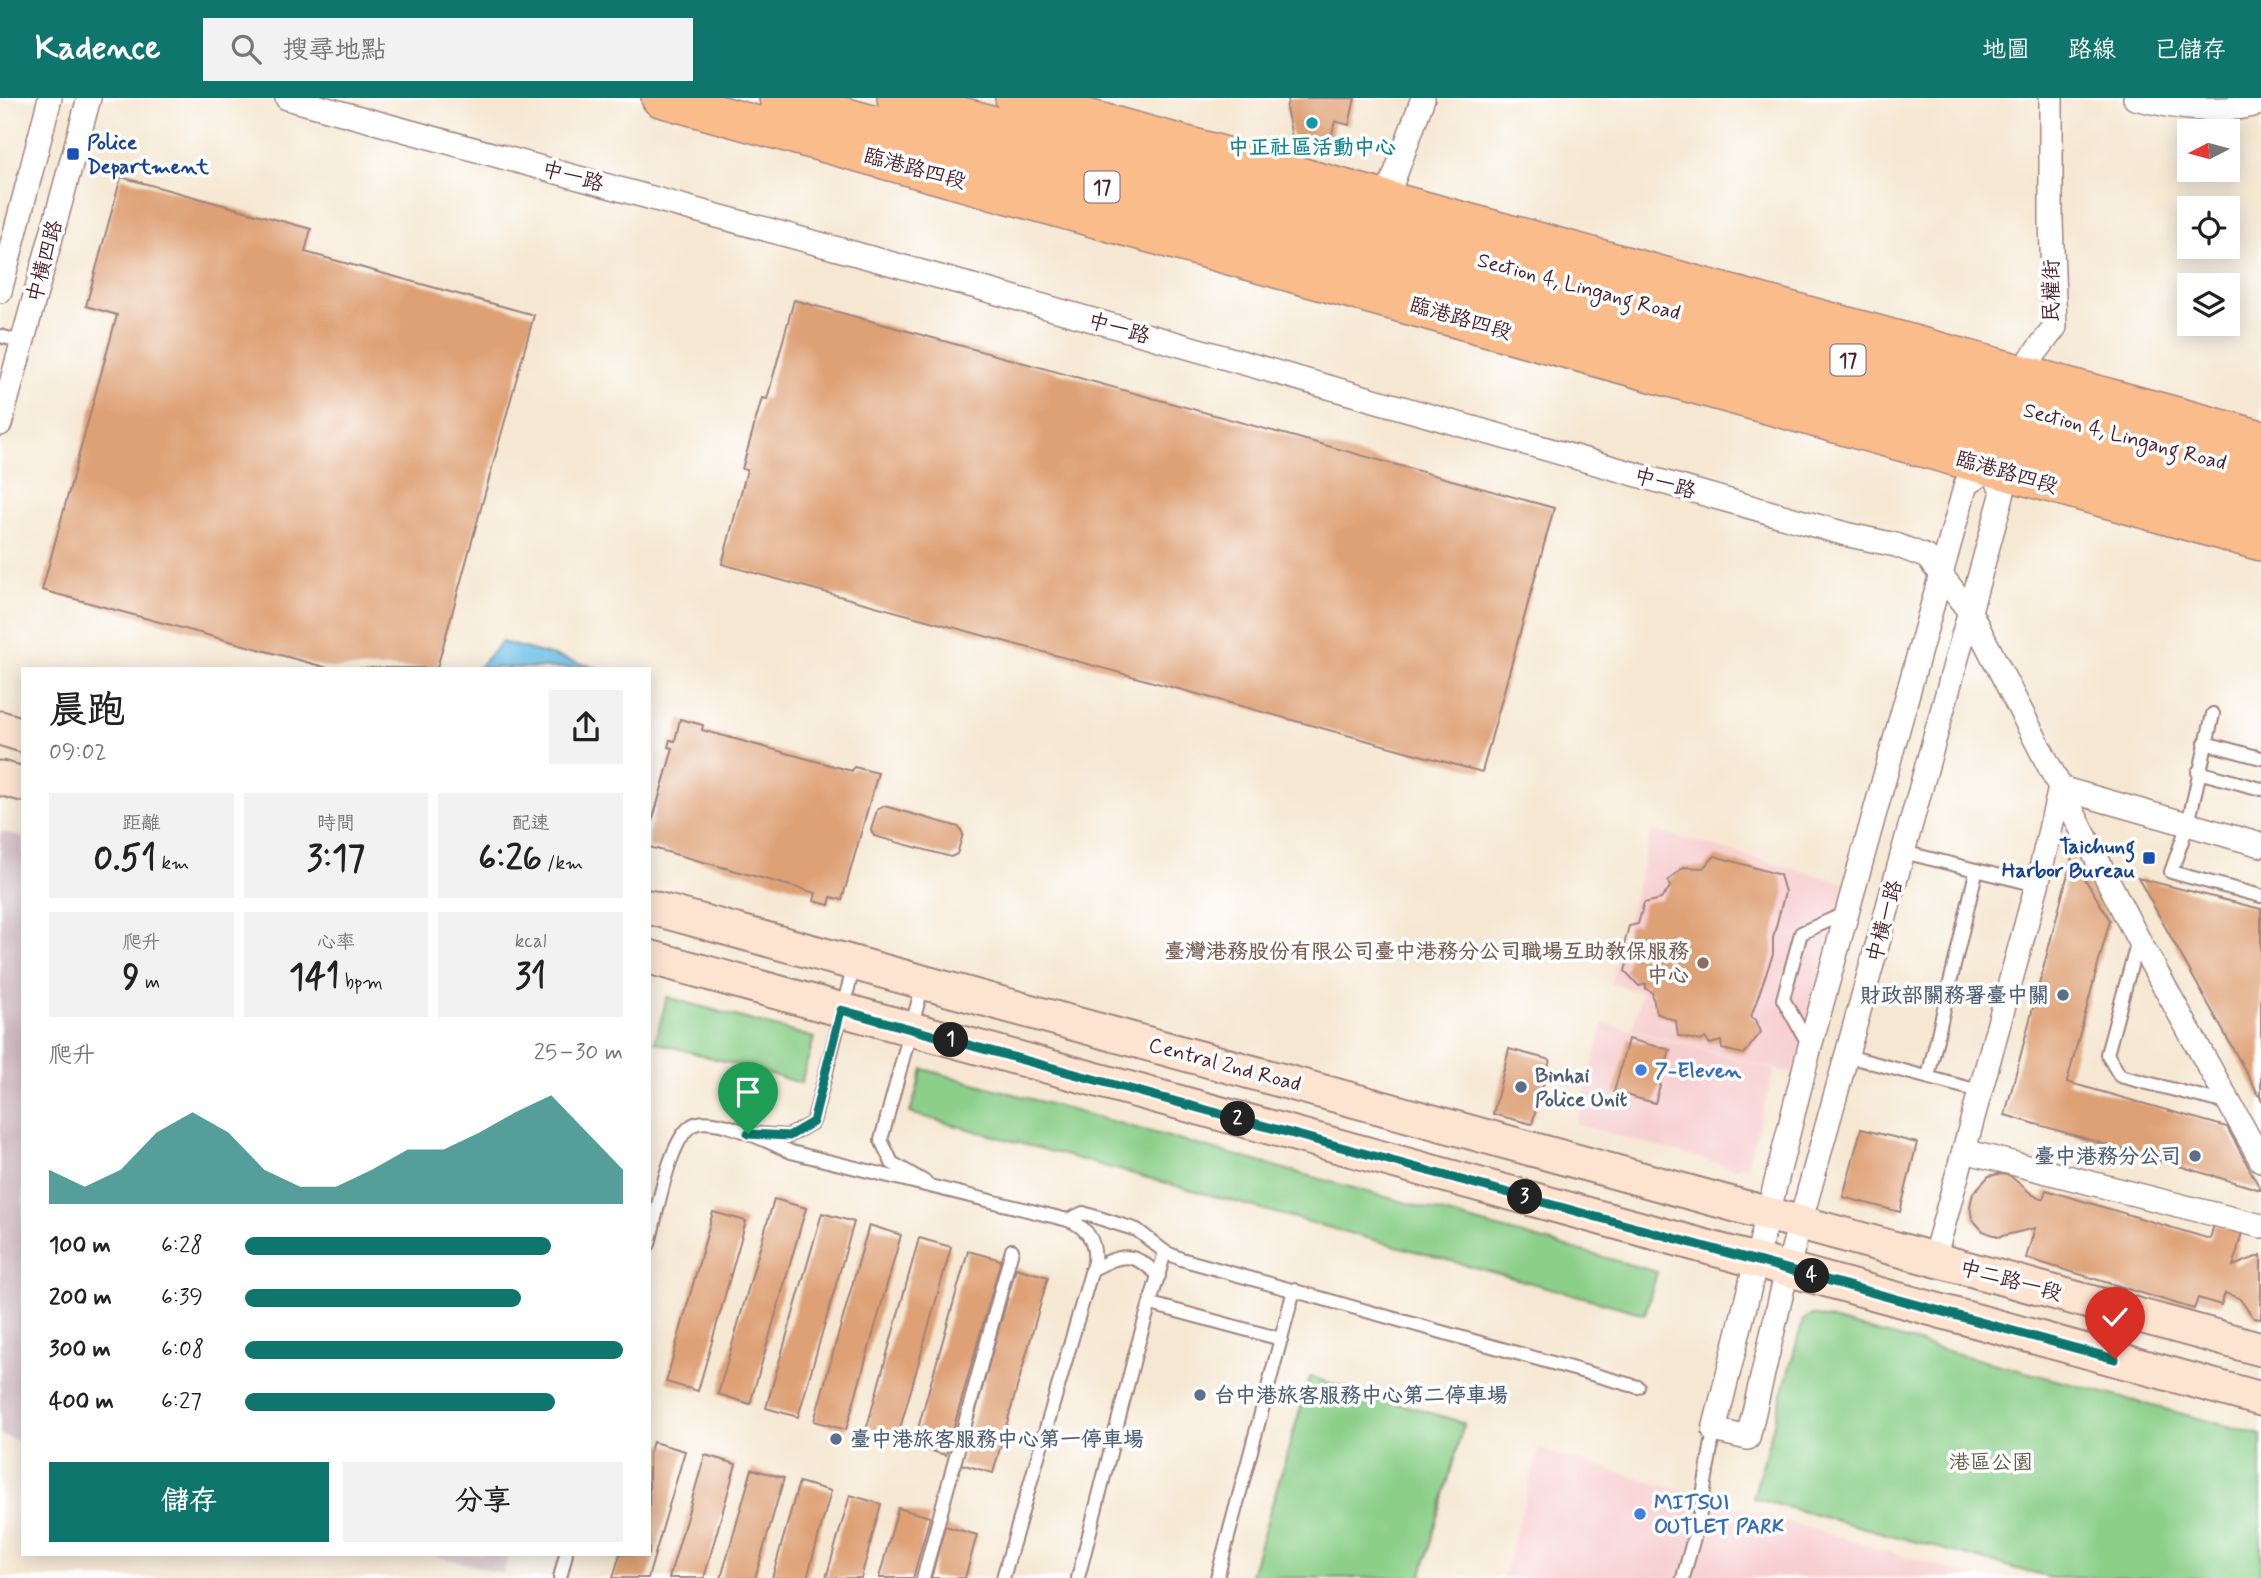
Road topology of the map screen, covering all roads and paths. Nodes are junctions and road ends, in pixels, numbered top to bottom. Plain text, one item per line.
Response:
1 (50, 98) edge
2 (89, 98) edge
3 (287, 98) edge
4 (660, 98) edge
5 (778, 98) edge
6 (896, 98) edge
7 (1423, 98) edge
8 (2051, 98) edge
9 (2134, 98) edge
10 (2261, 103) edge
11 (997, 132) edge
12 (1386, 200) junction
13 (0, 291) edge
14 (11, 339) edge
15 (2006, 421) junction
16 (0, 424) edge
17 (2261, 439) edge
18 (2261, 474) edge
19 (2261, 508) edge
20 (2261, 542) edge
21 (1942, 576) junction
22 (1970, 612) junction
23 (2213, 715) dead end
24 (0, 728) edge
25 (21, 734) edge
26 (2205, 743) junction
27 (2261, 758) edge
28 (2198, 772) junction
29 (0, 778) edge
30 (21, 783) edge
31 (2060, 788) junction
32 (2261, 789) edge
33 (2188, 824) junction
34 (2261, 845) edge
35 (1903, 852) junction
36 (1976, 872) junction
37 (2037, 885) junction
38 (2261, 896) edge
39 (651, 907) edge
40 (1847, 913) junction
41 (2138, 939) junction
42 (651, 958) edge
43 (855, 963) junction
44 (924, 982) junction
45 (841, 1010) junction
46 (911, 1029) junction
47 (1810, 1046) junction
48 (1847, 1056) junction
49 (1928, 1077) junction
50 (1979, 1091) junction
51 (2231, 1104) junction
52 (748, 1134) junction
53 (1964, 1152) junction
54 (2261, 1160) edge
55 (941, 1191) junction
56 (1769, 1213) junction
57 (1068, 1220) junction
58 (1801, 1222) junction
59 (2261, 1226) edge
60 (651, 1237) edge
61 (1012, 1250) dead end
62 (1165, 1252) junction
63 (1934, 1259) junction
64 (1756, 1260) junction
65 (1091, 1270) junction
66 (1787, 1270) junction
67 (1159, 1276) junction
68 (1294, 1290) junction
69 (1151, 1304) junction
70 (1281, 1339) junction
71 (2261, 1349) edge
72 (1638, 1387) dead end
73 (2261, 1399) edge
74 (1714, 1430) junction
75 (566, 1556) edge
76 (560, 1578) edge
77 (923, 1578) edge
78 (1003, 1578) edge
79 (1078, 1578) edge
80 (1217, 1578) edge
81 (1683, 1578) edge

1 - 13 street, 中橫四路
2 - 14 street, 中橫四路
3 - 21 street, 中一路
4 - 11 main road, 臨港路四段 / 17
5 - 11 main road, Section 4, Lingang Road / 17
6 - 11 main road, Section 4, Lingang Road / 17
7 - 12 street
8 - 15 street, 民權街
9 - 10 street
11 - 12 main road, 臨港路四段 / 17
11 - 15 main road, Section 4, Lingang Road / 17
12 - 15 main road, 臨港路四段 / 17
14 - 16 street, 中橫四路
15 - 17 main road, 臨港路四段 / 17
15 - 18 main road, Section 4, Lingang Road / 17
15 - 19 main road, 臨港路四段 / 17
15 - 20 main road, 臨港路四段 / 17
15 - 21 street, 民權街
15 - 22 street, 中橫一路
21 - 22 street, 中一路
21 - 40 street, 中橫一路
22 - 31 street, 中一路
22 - 35 street, 中橫一路
23 - 26 lane
24 - 25 street
26 - 27 lane
26 - 28 lane
28 - 32 lane
28 - 33 lane
29 - 30 street
31 - 33 street
31 - 37 street
31 - 41 street, 中一路
33 - 34 street
33 - 38 lane
35 - 36 lane
35 - 48 street, 中橫一路
36 - 37 lane
36 - 49 lane
37 - 50 street
39 - 43 street, Central 2nd Road
40 - 47 street, 中橫一路
40 - 47 lane
41 - 51 street, 中一路
41 - 51 lane
42 - 45 street
43 - 44 street, Central 2nd Road
43 - 45 lane
44 - 46 lane
44 - 56 street, Central 2nd Road
45 - 46 street
45 - 52 lane
46 - 55 lane
46 - 64 street
47 - 56 street, 中橫一路
48 - 49 lane
48 - 58 street, 中橫一路
49 - 50 lane
50 - 53 street
51 - 54 street, 中一路
52 - 55 lane
52 - 60 lane
53 - 59 street
53 - 63 street
55 - 57 lane
56 - 58 street, Central 2nd Road
56 - 64 street, 中橫一路
57 - 62 lane
57 - 65 lane
58 - 63 street, 中二路一段
58 - 66 street, 中橫一路
61 - 77 lane
62 - 67 lane
62 - 68 lane
63 - 71 street, 中二路一段
64 - 66 street
64 - 74 street, 中橫一路
65 - 67 lane
65 - 78 lane
66 - 73 street
66 - 74 street, 中橫一路
67 - 69 lane
68 - 70 lane
68 - 72 lane
69 - 70 lane
69 - 79 lane
70 - 80 lane
74 - 81 lane
75 - 76 lane

